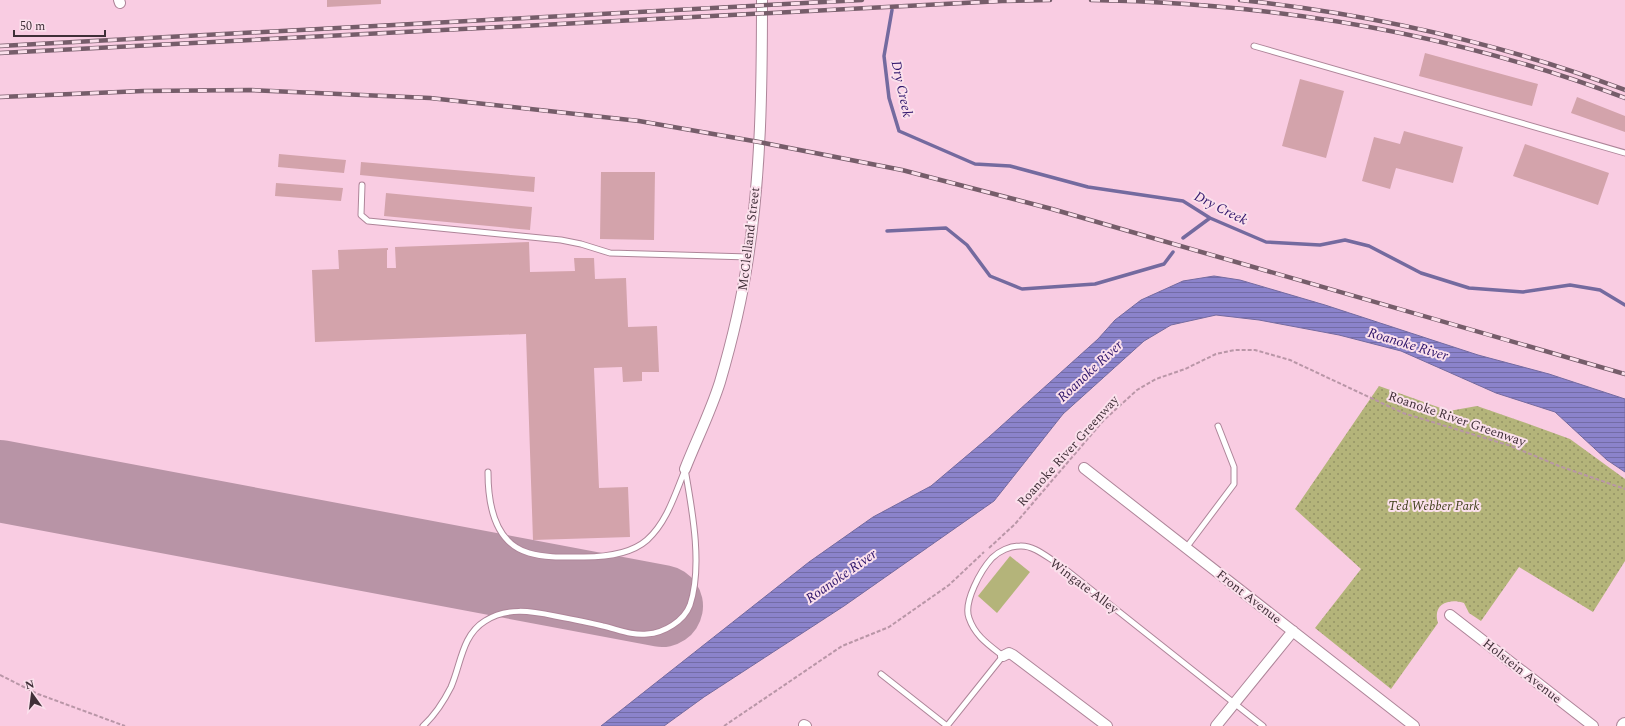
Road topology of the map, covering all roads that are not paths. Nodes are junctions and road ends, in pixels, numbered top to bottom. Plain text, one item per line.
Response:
1 (762, 0) edge
2 (1254, 46) dead end
3 (1625, 153) edge
4 (362, 185) dead end
5 (748, 257) junction
6 (1218, 426) dead end
7 (1084, 468) dead end
8 (685, 469) junction
9 (488, 472) dead end
10 (1186, 548) junction
11 (1450, 615) dead end
12 (1293, 631) junction
13 (1003, 656) junction
14 (881, 674) dead end
15 (1234, 704) junction
16 (423, 726) edge
17 (947, 726) edge
18 (1107, 726) edge
19 (1216, 726) edge
20 (1263, 726) edge
21 (1414, 726) edge
22 (1593, 726) edge

1 - 5 street, McClelland Street
2 - 3 lane
4 - 5 lane
5 - 8 street, McClelland Street
6 - 10 lane
7 - 10 street, Front Avenue
8 - 9 lane
8 - 16 lane
10 - 12 street, Front Avenue
11 - 22 street, Holstein Avenue
12 - 15 street
12 - 21 street, Front Avenue
13 - 15 lane, Wingate Alley
13 - 17 lane
13 - 18 street
14 - 17 lane
15 - 19 street
15 - 20 lane, Wingate Alley

